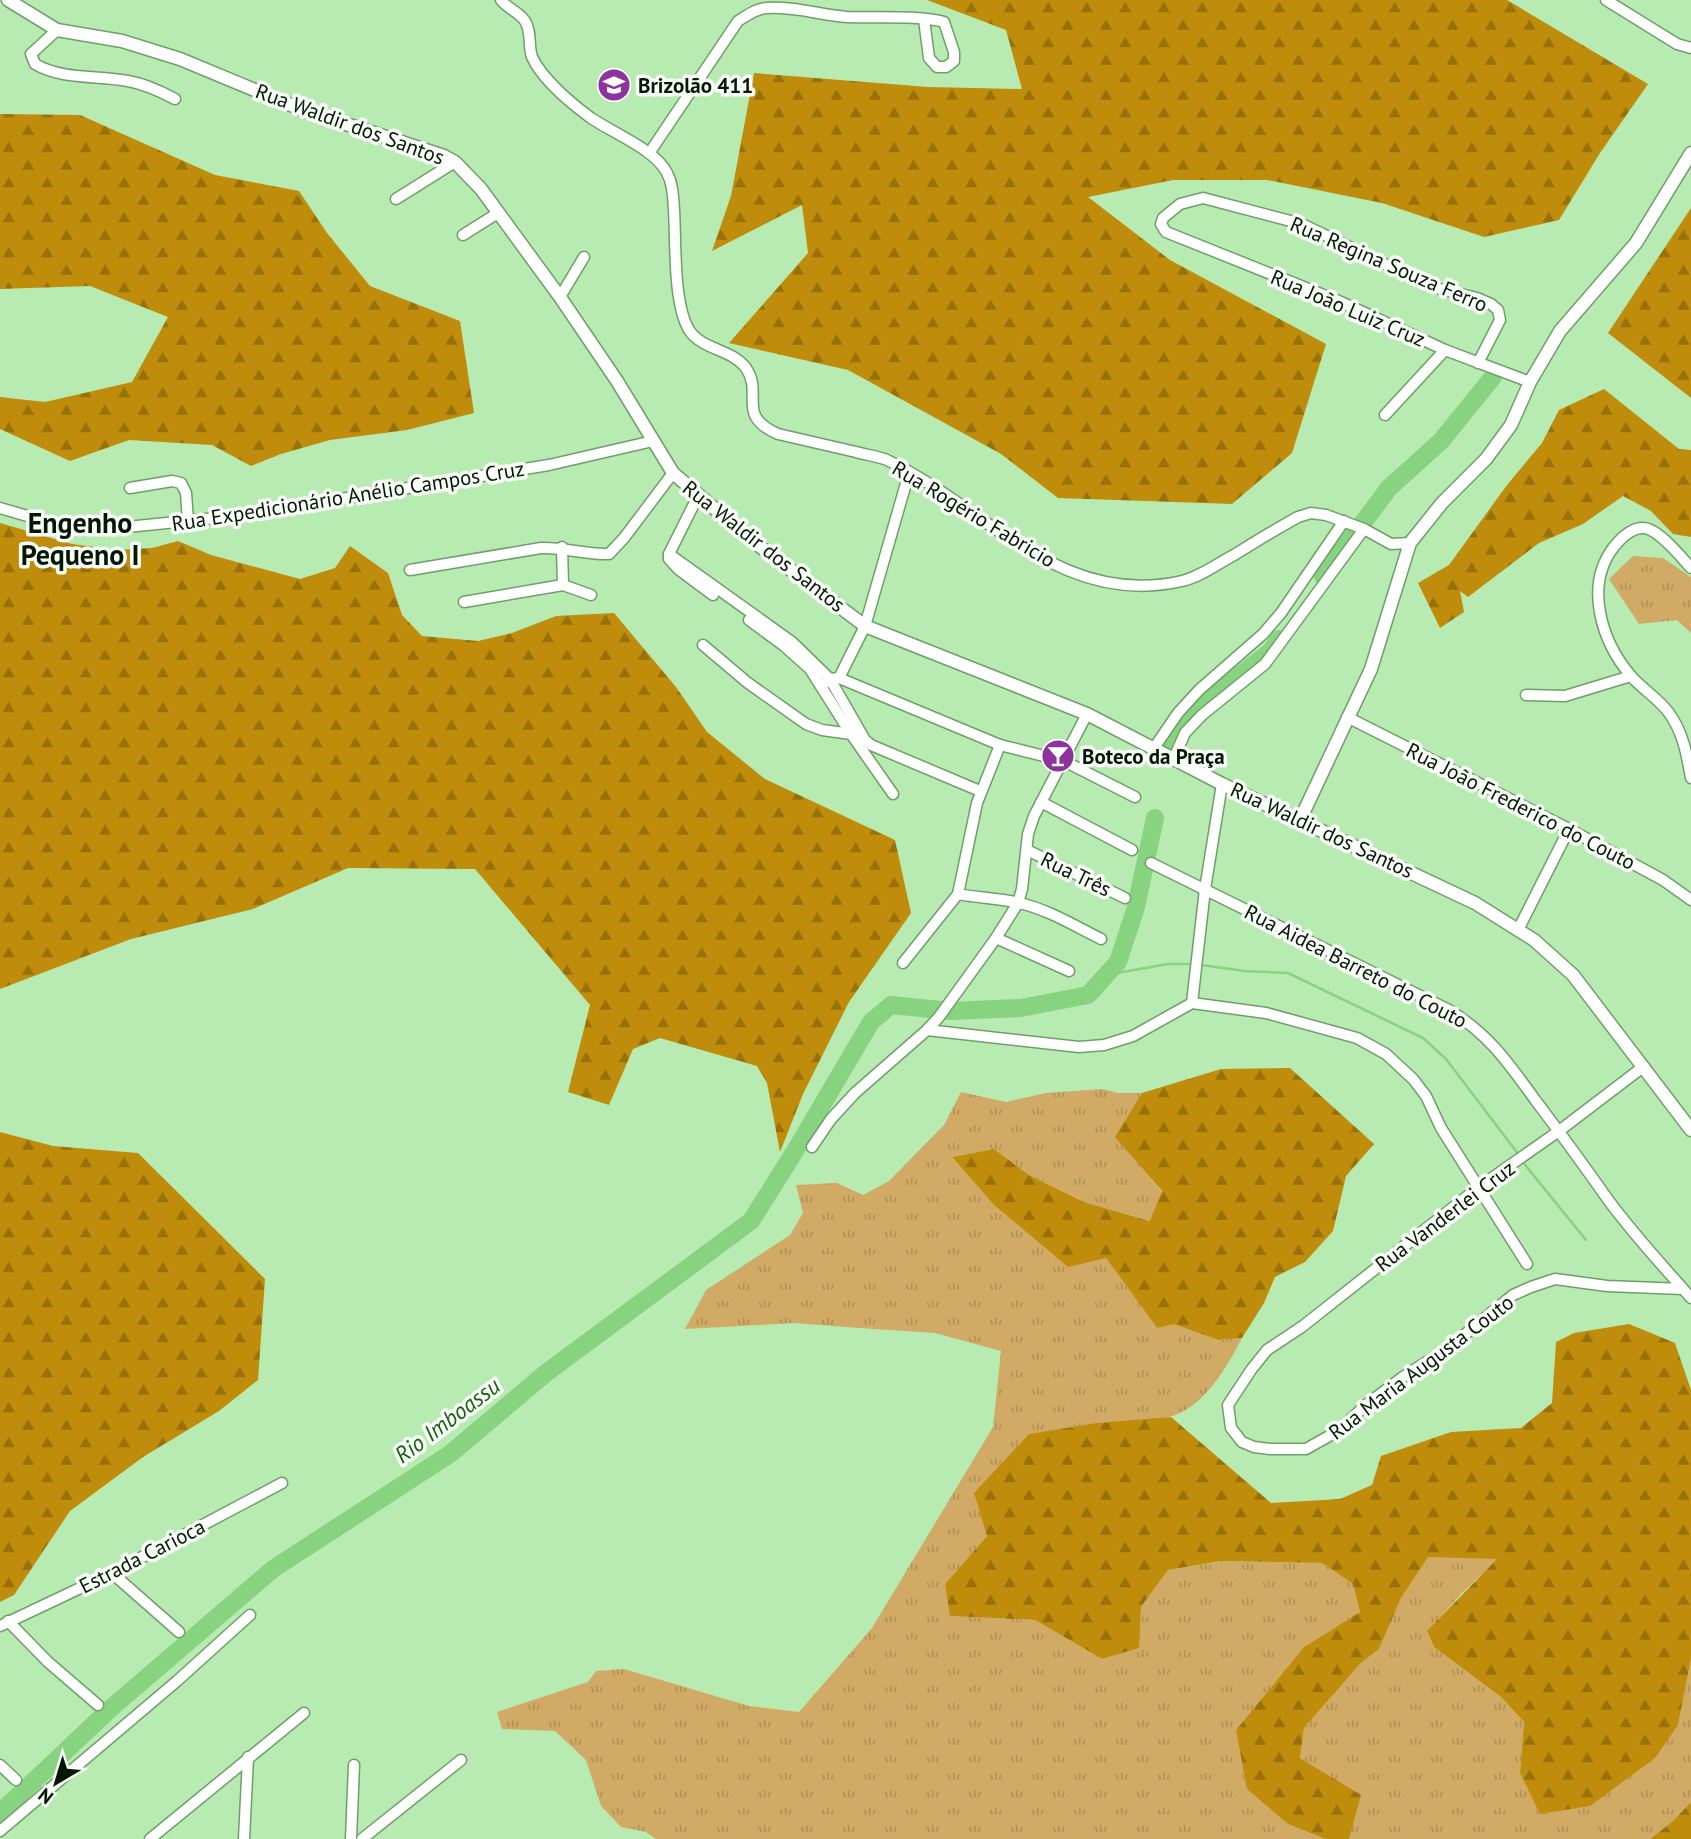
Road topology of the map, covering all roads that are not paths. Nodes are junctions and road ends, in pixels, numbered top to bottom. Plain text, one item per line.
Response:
1 (8, 0) edge
2 (501, 0) edge
3 (1606, 0) edge
4 (923, 19) junction
5 (57, 30) junction
6 (1691, 48) edge
7 (175, 99) dead end
8 (650, 152) junction
9 (1691, 153) edge
10 (455, 162) junction
11 (396, 199) dead end
12 (498, 213) junction
13 (1166, 232) joint
14 (463, 235) dead end
15 (584, 257) dead end
16 (560, 297) junction
17 (1445, 350) junction
18 (1478, 363) junction
19 (1530, 383) junction
20 (1385, 415) dead end
21 (653, 441) junction
22 (673, 473) junction
23 (909, 473) junction
24 (130, 488) dead end
25 (698, 496) junction
26 (0, 508) edge
27 (188, 521) junction
28 (1344, 521) junction
29 (1363, 529) junction
30 (1410, 543) junction
31 (562, 547) junction
32 (1691, 568) edge
33 (410, 570) dead end
34 (563, 585) junction
35 (592, 595) dead end
36 (464, 602) dead end
37 (865, 626) junction
38 (703, 645) dead end
39 (1631, 676) junction
40 (830, 681) junction
41 (1526, 695) dead end
42 (1087, 714) junction
43 (1347, 717) junction
44 (851, 734) junction
45 (1000, 745) junction
46 (1154, 748) junction
47 (1174, 758) junction
48 (1064, 761) junction
49 (1691, 778) edge
50 (1222, 784) junction
51 (980, 791) junction
52 (893, 794) dead end
53 (1135, 797) dead end
54 (1041, 803) junction
55 (1300, 820) junction
56 (1569, 829) junction
57 (1027, 850) junction
58 (1132, 850) dead end
59 (1151, 863) dead end
60 (1205, 889) junction
61 (958, 894) junction
62 (1125, 898) dead end
63 (1691, 900) edge
64 (1018, 902) junction
65 (1518, 930) junction
66 (996, 938) junction
67 (1101, 939) dead end
68 (903, 962) dead end
69 (1069, 971) dead end
70 (1192, 1003) junction
71 (927, 1030) junction
72 (1643, 1066) junction
73 (1690, 1126) edge
74 (1559, 1131) junction
75 (811, 1147) dead end
76 (1479, 1187) junction
77 (1527, 1264) dead end
78 (1683, 1289) junction
79 (1691, 1298) edge
80 (1251, 1370) joint
81 (282, 1483) dead end
82 (112, 1573) junction
83 (250, 1615) dead end
84 (4, 1624) edge
85 (179, 1632) dead end
86 (98, 1705) dead end
87 (303, 1713) dead end
88 (247, 1757) junction
89 (461, 1760) dead end
90 (0, 1765) edge
91 (354, 1765) dead end
92 (16, 1780) dead end
93 (0, 1831) edge
94 (150, 1839) edge
95 (244, 1839) edge
96 (351, 1839) edge
97 (362, 1839) edge

1 - 5 street, Rua Waldir dos Santos
2 - 8 street, Rua Rogério Fabricio
3 - 6 street
4 - 4 street
4 - 8 street
5 - 7 street
5 - 10 street, Rua Waldir dos Santos
8 - 23 street, Rua Rogério Fabricio
9 - 19 street
10 - 11 street
10 - 12 street, Rua Waldir dos Santos
12 - 14 street
12 - 16 street, Rua Waldir dos Santos
13 - 17 street, Rua João Luiz Cruz
13 - 18 street, Rua Regina Souza Ferro
15 - 16 street
16 - 21 street, Rua Waldir dos Santos
17 - 18 street, Rua João Luiz Cruz
17 - 20 street
18 - 19 street, Rua João Luiz Cruz
19 - 30 street
21 - 22 street, Rua Waldir dos Santos
21 - 27 street, Rua Expedicionário Anélio Campos Cruz
22 - 25 street, Rua Waldir dos Santos
22 - 31 street
23 - 28 street, Rua Rogério Fabricio
23 - 37 street
24 - 27 street
25 - 37 street, Rua Waldir dos Santos
25 - 40 street
26 - 27 street, Rua Expedicionário Anélio Campos Cruz
28 - 29 street, Rua Rogério Fabricio
28 - 46 street
29 - 30 street, Rua Rogério Fabricio
29 - 47 street
30 - 43 street
31 - 33 street
31 - 34 street
32 - 39 street
34 - 35 street
34 - 36 street
37 - 40 street
37 - 42 street, Rua Waldir dos Santos
38 - 44 street
39 - 41 street
39 - 49 street
40 - 44 street
40 - 45 street
40 - 51 street
42 - 46 street, Rua Waldir dos Santos
42 - 48 street
43 - 55 street
43 - 56 street, Rua João Frederico do Couto
44 - 52 street
45 - 48 street
45 - 51 street
46 - 47 street, Rua Waldir dos Santos
47 - 50 street, Rua Waldir dos Santos
48 - 53 street
48 - 54 street
50 - 55 street, Rua Waldir dos Santos
50 - 60 street
51 - 61 street
54 - 57 street
54 - 58 street
55 - 65 street, Rua Waldir dos Santos
56 - 63 street, Rua João Frederico do Couto
56 - 65 street
57 - 62 street, Rua Três
57 - 64 street
59 - 60 street, Rua Aidea Barreto do Couto
60 - 70 street
60 - 74 street, Rua Aidea Barreto do Couto
61 - 64 street
61 - 68 street
64 - 66 street
64 - 67 street
65 - 72 street, Rua Waldir dos Santos
66 - 69 street
66 - 71 street
70 - 71 street
70 - 76 street
71 - 75 street
72 - 73 street, Rua Waldir dos Santos
72 - 74 street, Rua Vanderlei Cruz
74 - 76 street, Rua Vanderlei Cruz
74 - 78 street, Rua Aidea Barreto do Couto
76 - 77 street
76 - 80 street, Rua Vanderlei Cruz
78 - 79 street, Rua Aidea Barreto do Couto
78 - 80 street, Rua Maria Augusta Couto
81 - 82 street, Estrada Carioca
82 - 84 street, Estrada Carioca
82 - 85 street
83 - 93 street
84 - 86 street
87 - 88 street
88 - 94 street
88 - 95 street
89 - 97 street
90 - 92 street
91 - 96 street

